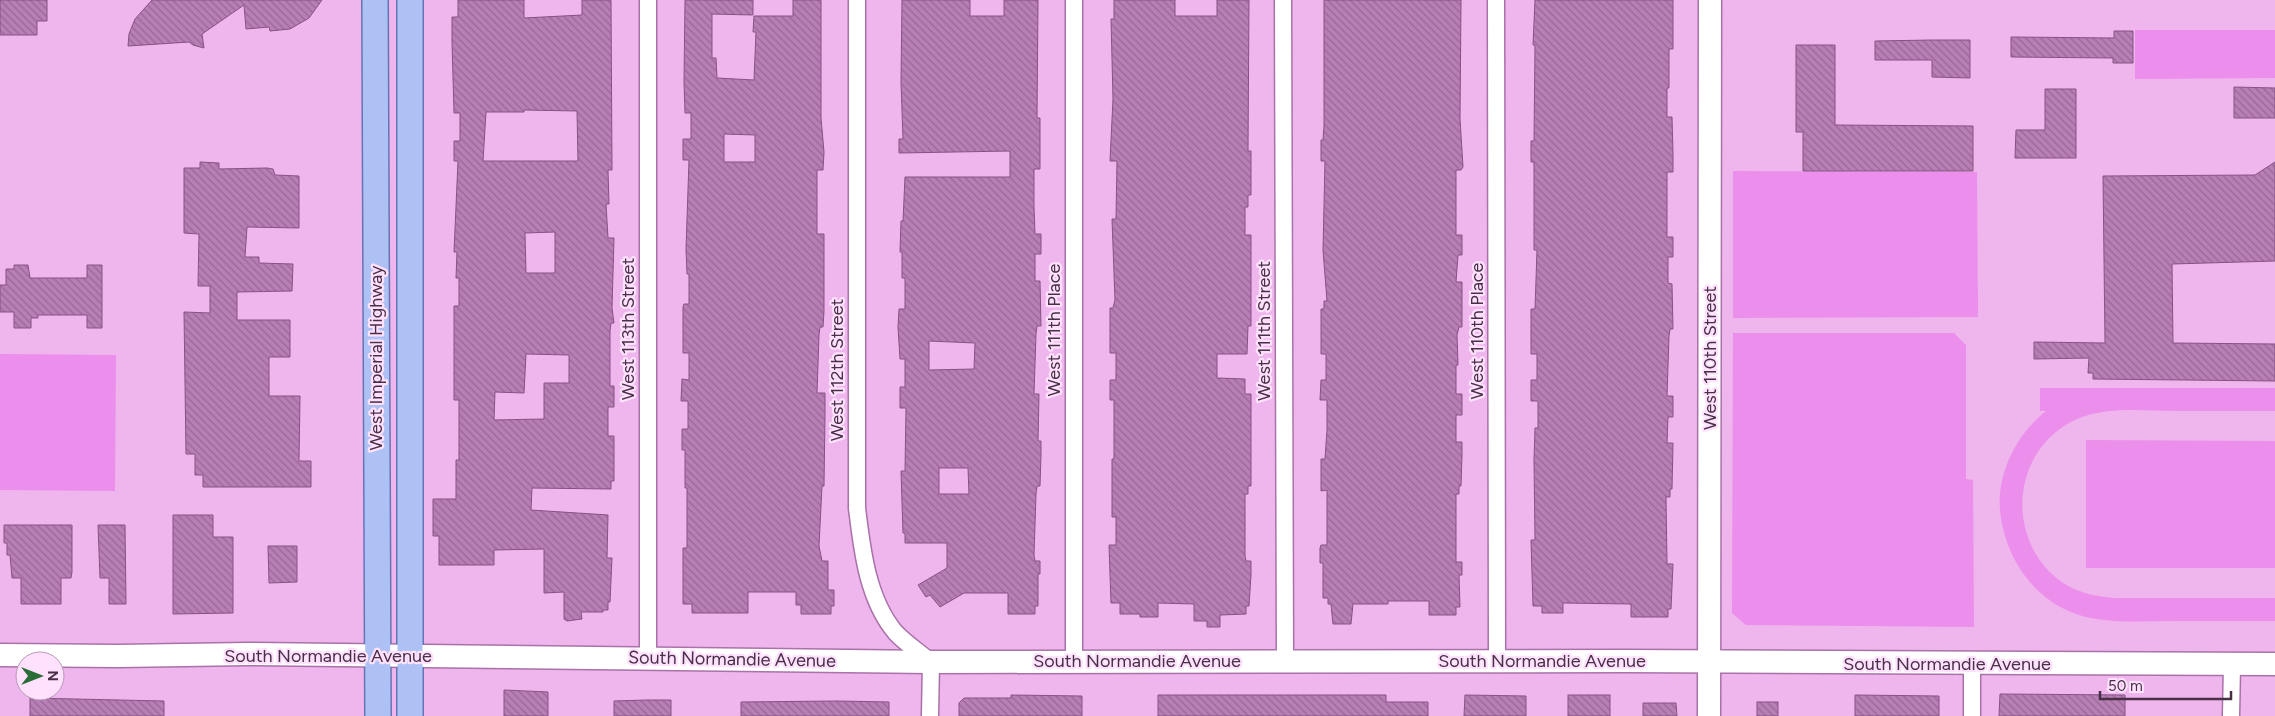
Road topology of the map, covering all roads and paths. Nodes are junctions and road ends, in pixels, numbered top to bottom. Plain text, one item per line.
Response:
1 (374, 0) edge
2 (410, 0) edge
3 (648, 0) edge
4 (857, 0) edge
5 (1074, 0) edge
6 (1282, 0) edge
7 (1496, 0) edge
8 (1710, 0) edge
9 (0, 655) edge
10 (379, 655) junction
11 (410, 656) junction
12 (648, 658) junction
13 (1074, 661) junction
14 (931, 662) junction
15 (1285, 662) junction
16 (1498, 662) junction
17 (1710, 662) junction
18 (1972, 664) junction
19 (2275, 664) edge
20 (2232, 665) junction
21 (378, 716) edge
22 (410, 716) edge
23 (930, 716) edge
24 (1709, 716) edge
25 (1972, 716) edge
26 (2231, 716) edge

1 - 10 main road, West Imperial Highway
2 - 11 main road, West Imperial Highway
3 - 12 street, West 113th Street
4 - 14 street, West 112th Street
5 - 13 street, West 111th Place
6 - 15 street, West 111th Street
7 - 16 street, West 110th Place
8 - 17 main road, West 110th Street
9 - 10 main road, South Normandie Avenue
10 - 11 main road, South Normandie Avenue
10 - 21 main road, West Imperial Highway
11 - 12 main road, South Normandie Avenue
11 - 22 main road, West Imperial Highway
12 - 14 main road, South Normandie Avenue
13 - 14 main road, South Normandie Avenue
13 - 15 main road, South Normandie Avenue
14 - 23 street
15 - 16 main road, South Normandie Avenue
16 - 17 main road, South Normandie Avenue
17 - 18 main road, South Normandie Avenue
17 - 24 main road, West 110th Street
18 - 20 main road, South Normandie Avenue
18 - 25 street
19 - 20 main road, South Normandie Avenue
20 - 26 street

